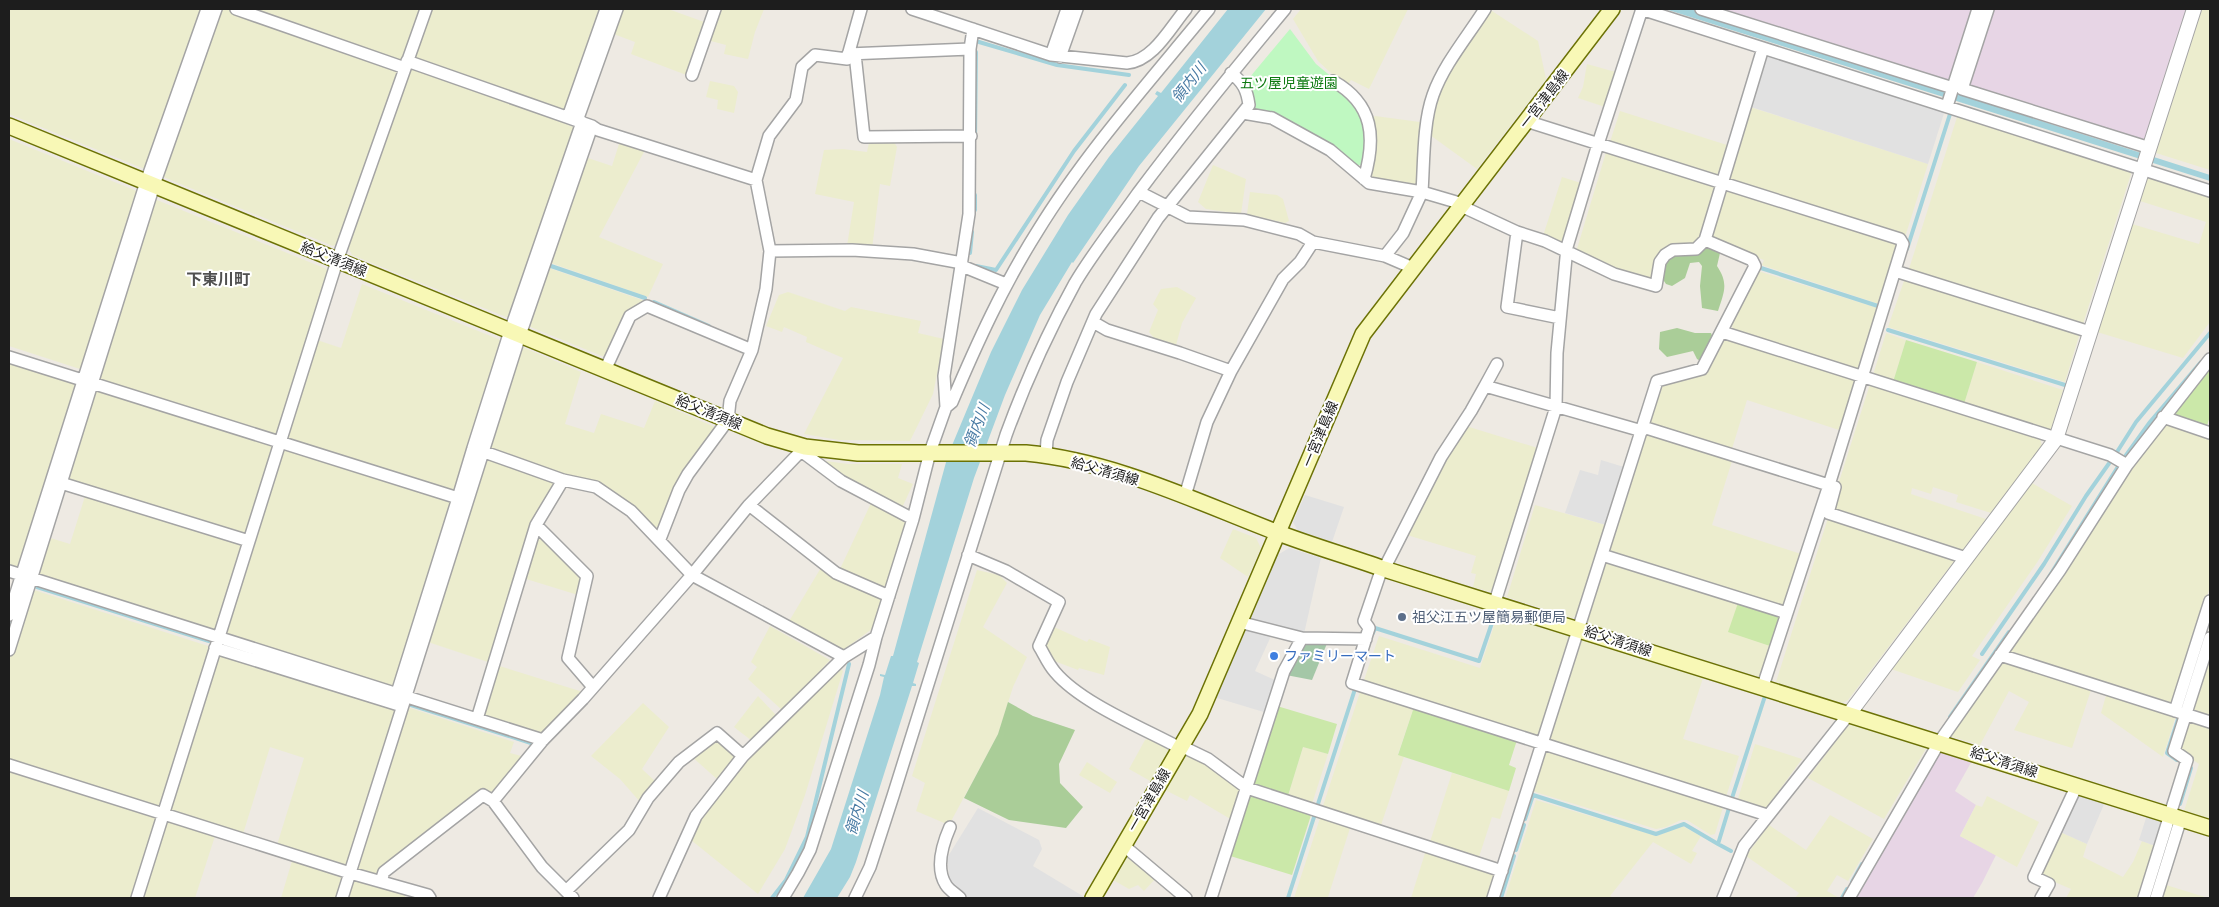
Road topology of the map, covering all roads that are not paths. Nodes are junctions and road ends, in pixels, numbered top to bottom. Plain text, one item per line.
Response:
1 (207, 9) edge
2 (216, 9) edge
3 (236, 9) edge
4 (426, 9) edge
5 (606, 9) edge
6 (617, 9) edge
7 (715, 9) edge
8 (861, 9) edge
9 (912, 9) edge
10 (1067, 9) edge
11 (1077, 9) edge
12 (1186, 9) edge
13 (1208, 9) edge
14 (1285, 9) edge
15 (1485, 9) edge
16 (1612, 9) edge
17 (1641, 9) edge
18 (1700, 9) edge
19 (1978, 9) edge
20 (1988, 9) edge
21 (2194, 9) edge
22 (973, 29) junction
23 (970, 48) junction
24 (1763, 48) junction
25 (852, 54) junction
26 (1056, 56) junction
27 (406, 64) junction
28 (1231, 73) junction
29 (692, 75) dead end
30 (1334, 81) dead end
31 (1957, 83) junction
32 (1948, 104) junction
33 (1242, 113) junction
34 (1526, 121) junction
35 (580, 122) junction
36 (9, 126) edge
37 (970, 136) junction
38 (1598, 144) junction
39 (2146, 159) junction
40 (1364, 179) junction
41 (756, 180) junction
42 (1722, 183) junction
43 (150, 184) junction
44 (2210, 191) edge
45 (1139, 192) junction
46 (1422, 192) junction
47 (1462, 205) junction
48 (1167, 208) junction
49 (1517, 232) junction
50 (1705, 240) junction
51 (1313, 242) junction
52 (1566, 251) junction
53 (770, 252) junction
54 (1385, 256) junction
55 (337, 261) junction
56 (962, 265) junction
57 (1413, 268) junction
58 (1895, 271) junction
59 (1006, 284) junction
60 (1560, 318) junction
61 (1093, 322) junction
62 (1722, 332) junction
63 (2090, 332) junction
64 (515, 333) junction
65 (752, 350) junction
66 (9, 357) edge
67 (2210, 359) edge
68 (1497, 364) dead end
69 (605, 370) junction
70 (1231, 371) junction
71 (1862, 377) junction
72 (87, 381) junction
73 (1485, 386) junction
74 (946, 407) junction
75 (1556, 407) junction
76 (2163, 417) junction
77 (728, 420) junction
78 (1642, 429) junction
79 (2210, 433) edge
80 (2056, 439) junction
81 (281, 442) junction
82 (479, 449) junction
83 (803, 449) junction
84 (933, 452) junction
85 (998, 454) junction
86 (1046, 455) junction
87 (2127, 465) junction
88 (563, 480) junction
89 (61, 482) junction
90 (1829, 485) junction
91 (1184, 496) junction
92 (458, 498) junction
93 (748, 505) junction
94 (913, 519) junction
95 (536, 525) junction
96 (1279, 533) junction
97 (660, 539) junction
98 (249, 541) junction
99 (968, 555) junction
100 (1602, 555) junction
101 (1966, 558) junction
102 (1383, 568) junction
103 (9, 571) edge
104 (692, 575) junction
105 (26, 576) junction
106 (889, 596) junction
107 (2210, 601) edge
108 (1495, 602) junction
109 (1788, 613) junction
110 (9, 614) edge
111 (1239, 622) junction
112 (1579, 628) junction
113 (876, 637) junction
114 (1302, 638) junction
115 (2210, 638) edge
116 (1366, 640) junction
117 (217, 643) junction
118 (9, 650) edge
119 (2000, 655) junction
120 (844, 657) junction
121 (1763, 686) junction
122 (593, 687) junction
123 (402, 699) junction
124 (2180, 713) junction
125 (1849, 714) junction
126 (477, 719) junction
127 (2210, 722) edge
128 (543, 740) junction
129 (1940, 741) junction
130 (1542, 744) junction
131 (1181, 747) junction
132 (743, 756) junction
133 (9, 765) edge
134 (2076, 785) junction
135 (1246, 788) junction
136 (493, 801) junction
137 (164, 813) junction
138 (1767, 815) junction
139 (2176, 817) junction
140 (950, 827) dead end
141 (2210, 828) edge
142 (1123, 844) junction
143 (1502, 871) junction
144 (350, 872) junction
145 (381, 881) junction
146 (568, 895) edge
147 (137, 898) edge
148 (342, 898) edge
149 (430, 898) edge
150 (659, 898) edge
151 (782, 898) edge
152 (855, 898) edge
153 (960, 898) edge
154 (1093, 898) edge
155 (1186, 898) edge
156 (1211, 898) edge
157 (1493, 898) edge
158 (1723, 898) edge
159 (1849, 898) edge
160 (2041, 898) edge
161 (2144, 898) edge
162 (2156, 898) edge

1 - 43 street
2 - 43 street
3 - 27 street
4 - 27 street
5 - 35 street
6 - 35 street
7 - 29 street
8 - 25 street
9 - 22 street
10 - 26 street
11 - 26 street
12 - 26 street
13 - 59 street
14 - 28 street
15 - 46 street
16 - 34 main road, 一宮津島線
17 - 24 street
17 - 38 street
18 - 31 street
19 - 31 street
20 - 31 street
21 - 39 street
22 - 23 street
22 - 26 street
23 - 25 street
23 - 37 street
24 - 32 street
24 - 42 street
25 - 37 street
25 - 41 street
27 - 35 street
27 - 55 street
28 - 33 street
28 - 45 street
30 - 40 street
31 - 32 street
31 - 39 street
32 - 39 street
33 - 40 street
33 - 48 street
34 - 38 street
34 - 47 main road, 一宮津島線
35 - 41 street
35 - 64 street
36 - 43 main road, 給父清須線
37 - 56 street
38 - 42 street
38 - 52 street
39 - 44 street
39 - 63 street
40 - 46 street
41 - 53 street
42 - 50 street
42 - 58 street
43 - 55 main road, 給父清須線
43 - 72 street
45 - 48 street
45 - 85 street
46 - 47 street
46 - 54 street
47 - 49 street
47 - 57 main road, 一宮津島線
48 - 51 street
48 - 61 street
49 - 52 street
49 - 60 street
50 - 52 street
50 - 62 street
51 - 54 street
51 - 70 street
52 - 60 street
53 - 56 street
53 - 65 street
54 - 57 street
55 - 64 main road, 給父清須線
55 - 81 street
56 - 59 street
56 - 74 street
57 - 96 main road, 一宮津島線
58 - 63 street
58 - 71 street
59 - 74 street
60 - 75 street
61 - 70 street
61 - 86 street
62 - 71 street
62 - 78 street
63 - 80 street
64 - 69 main road, 給父清須線
64 - 82 street
65 - 69 street
65 - 77 street
66 - 72 street
67 - 76 street
68 - 73 street
69 - 77 main road, 給父清須線
70 - 91 street
71 - 80 street
71 - 90 street
72 - 81 street
72 - 89 street
72 - 105 street
73 - 75 street
73 - 102 street
74 - 84 street
75 - 78 street
75 - 108 street
76 - 79 street
76 - 87 street
77 - 83 main road, 給父清須線
77 - 97 street
78 - 90 street
78 - 100 street
80 - 87 street
80 - 101 street
81 - 92 street
81 - 98 street
82 - 88 street
82 - 92 street
82 - 123 street
83 - 84 main road, 給父清須線
83 - 93 street
83 - 94 street
84 - 85 main road, 給父清須線
84 - 94 street
85 - 86 main road, 給父清須線
85 - 99 street
86 - 91 main road, 給父清須線
87 - 119 street
88 - 95 street
88 - 97 street
89 - 98 street
89 - 105 street
90 - 101 street
90 - 109 street
91 - 96 main road, 給父清須線
92 - 123 street
93 - 104 street
93 - 106 street
94 - 106 street
95 - 122 street
95 - 126 street
96 - 102 main road, 給父清須線
96 - 111 main road, 一宮津島線
97 - 104 street
98 - 117 street
99 - 131 street
99 - 152 street
100 - 109 street
100 - 112 street
101 - 125 street
102 - 108 main road, 給父清須線
102 - 116 street
103 - 105 street
104 - 120 street
104 - 122 street
105 - 110 street
105 - 117 street
105 - 118 street
106 - 113 street
107 - 124 street
108 - 112 main road, 給父清須線
109 - 121 street
111 - 114 street
111 - 131 main road, 一宮津島線
112 - 121 main road, 給父清須線
112 - 130 street
113 - 120 street
113 - 151 street
114 - 116 street
114 - 135 street
115 - 124 street
116 - 130 street
117 - 123 street
117 - 137 street
119 - 124 street
119 - 129 street
120 - 132 street
121 - 125 main road, 給父清須線
122 - 128 street
123 - 126 street
123 - 144 street
124 - 127 street
124 - 139 street
125 - 129 main road, 給父清須線
125 - 138 street
126 - 128 street
128 - 136 street
129 - 134 main road, 給父清須線
129 - 159 street
130 - 138 street
130 - 143 street
131 - 135 street
131 - 142 main road, 一宮津島線
132 - 146 street
132 - 150 street
133 - 137 street
134 - 139 main road, 給父清須線
134 - 160 street
135 - 143 street
135 - 156 street
136 - 145 street
136 - 146 street
137 - 144 street
137 - 147 street
138 - 158 street
139 - 141 main road, 給父清須線
139 - 161 street
139 - 162 street
140 - 153 street
142 - 154 main road, 一宮津島線
142 - 155 street
143 - 157 street
144 - 145 street
144 - 148 street
145 - 149 street

